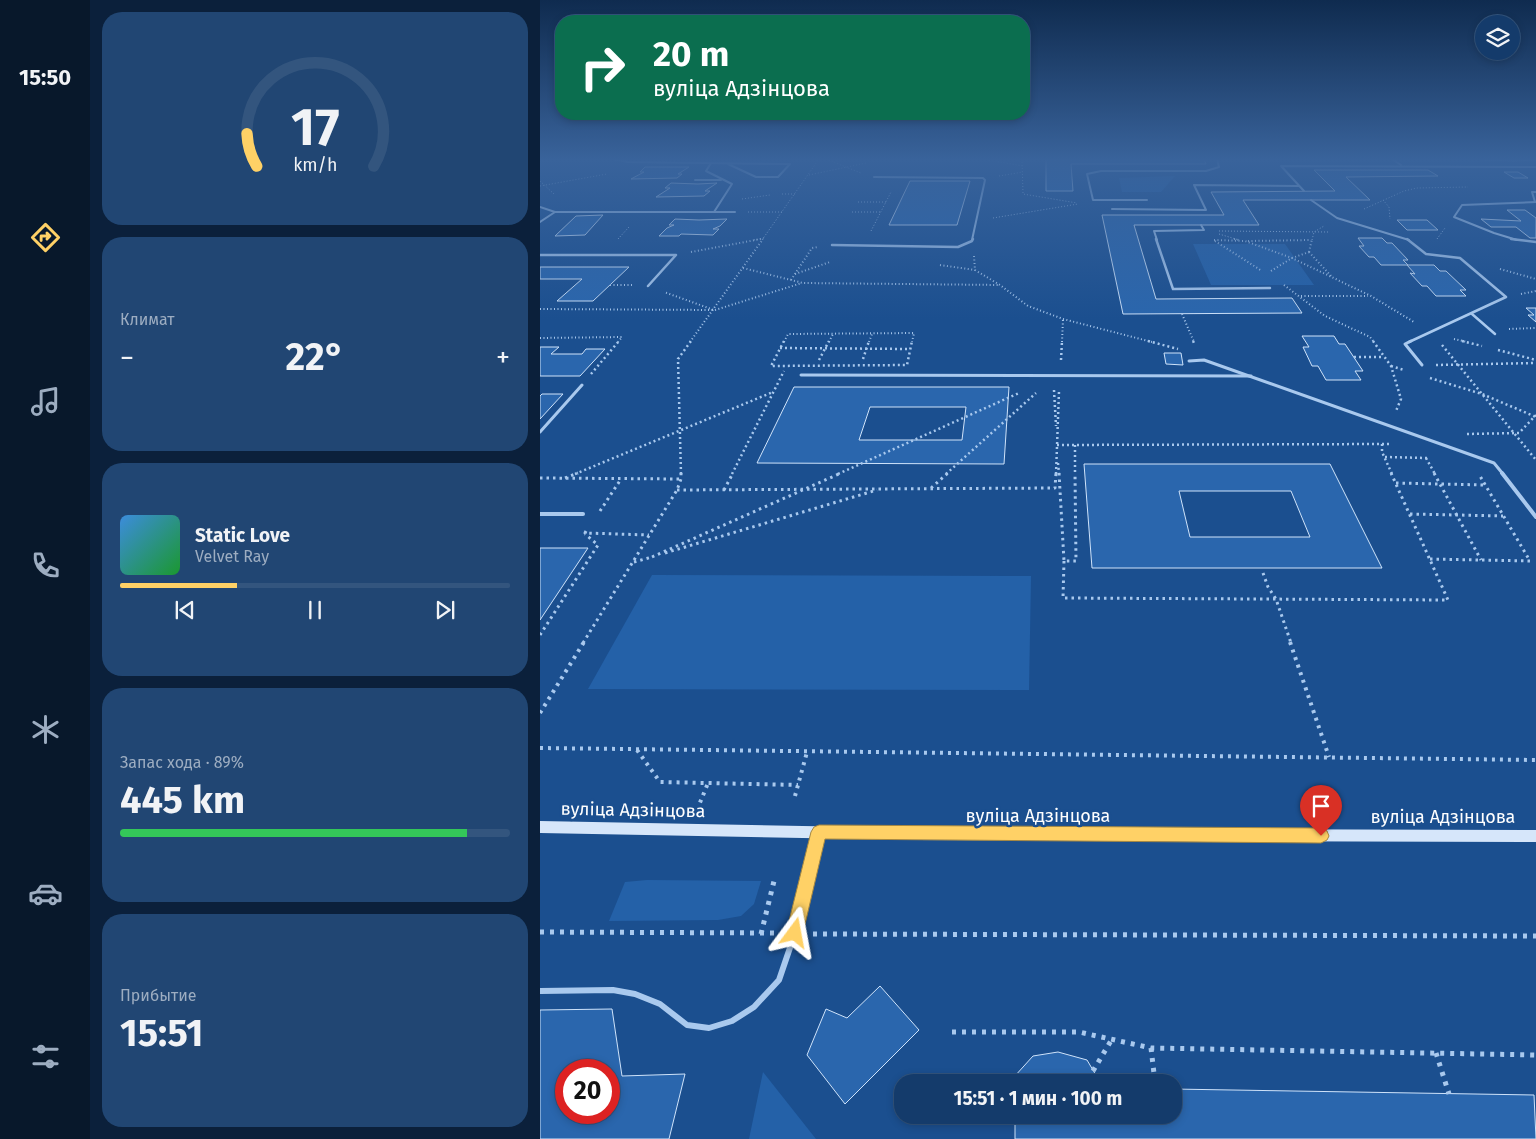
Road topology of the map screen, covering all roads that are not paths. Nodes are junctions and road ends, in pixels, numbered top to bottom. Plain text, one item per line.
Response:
1 (555, 212) edge
2 (979, 212) edge
3 (1193, 212) edge
4 (1329, 212) edge
5 (1457, 212) edge
6 (1195, 215) dead end
7 (540, 222) edge
8 (1201, 225) dead end
9 (1536, 242) edge
10 (832, 245) road end
11 (540, 255) edge
12 (648, 286) road end
13 (1270, 288) dead end
14 (1472, 314) junction
15 (1494, 334) dead end
16 (1189, 361) dead end
17 (1422, 365) road end
18 (801, 375) dead end
19 (1251, 376) junction
20 (582, 385) road end
21 (540, 432) edge
22 (540, 514) edge
23 (584, 514) dead end
24 (1536, 517) edge
25 (540, 827) edge
26 (819, 832) junction
27 (1536, 836) edge
28 (540, 991) edge

1 - 7 lane
2 - 10 lane
3 - 6 lane
4 - 14 lane
5 - 9 lane
8 - 13 lane
11 - 12 lane
14 - 15 lane
14 - 17 lane
16 - 19 lane
18 - 19 lane
19 - 24 lane
20 - 21 lane
22 - 23 lane
25 - 26 main road, вуліца Адзінцова
26 - 27 main road, вуліца Адзінцова
26 - 28 lane

